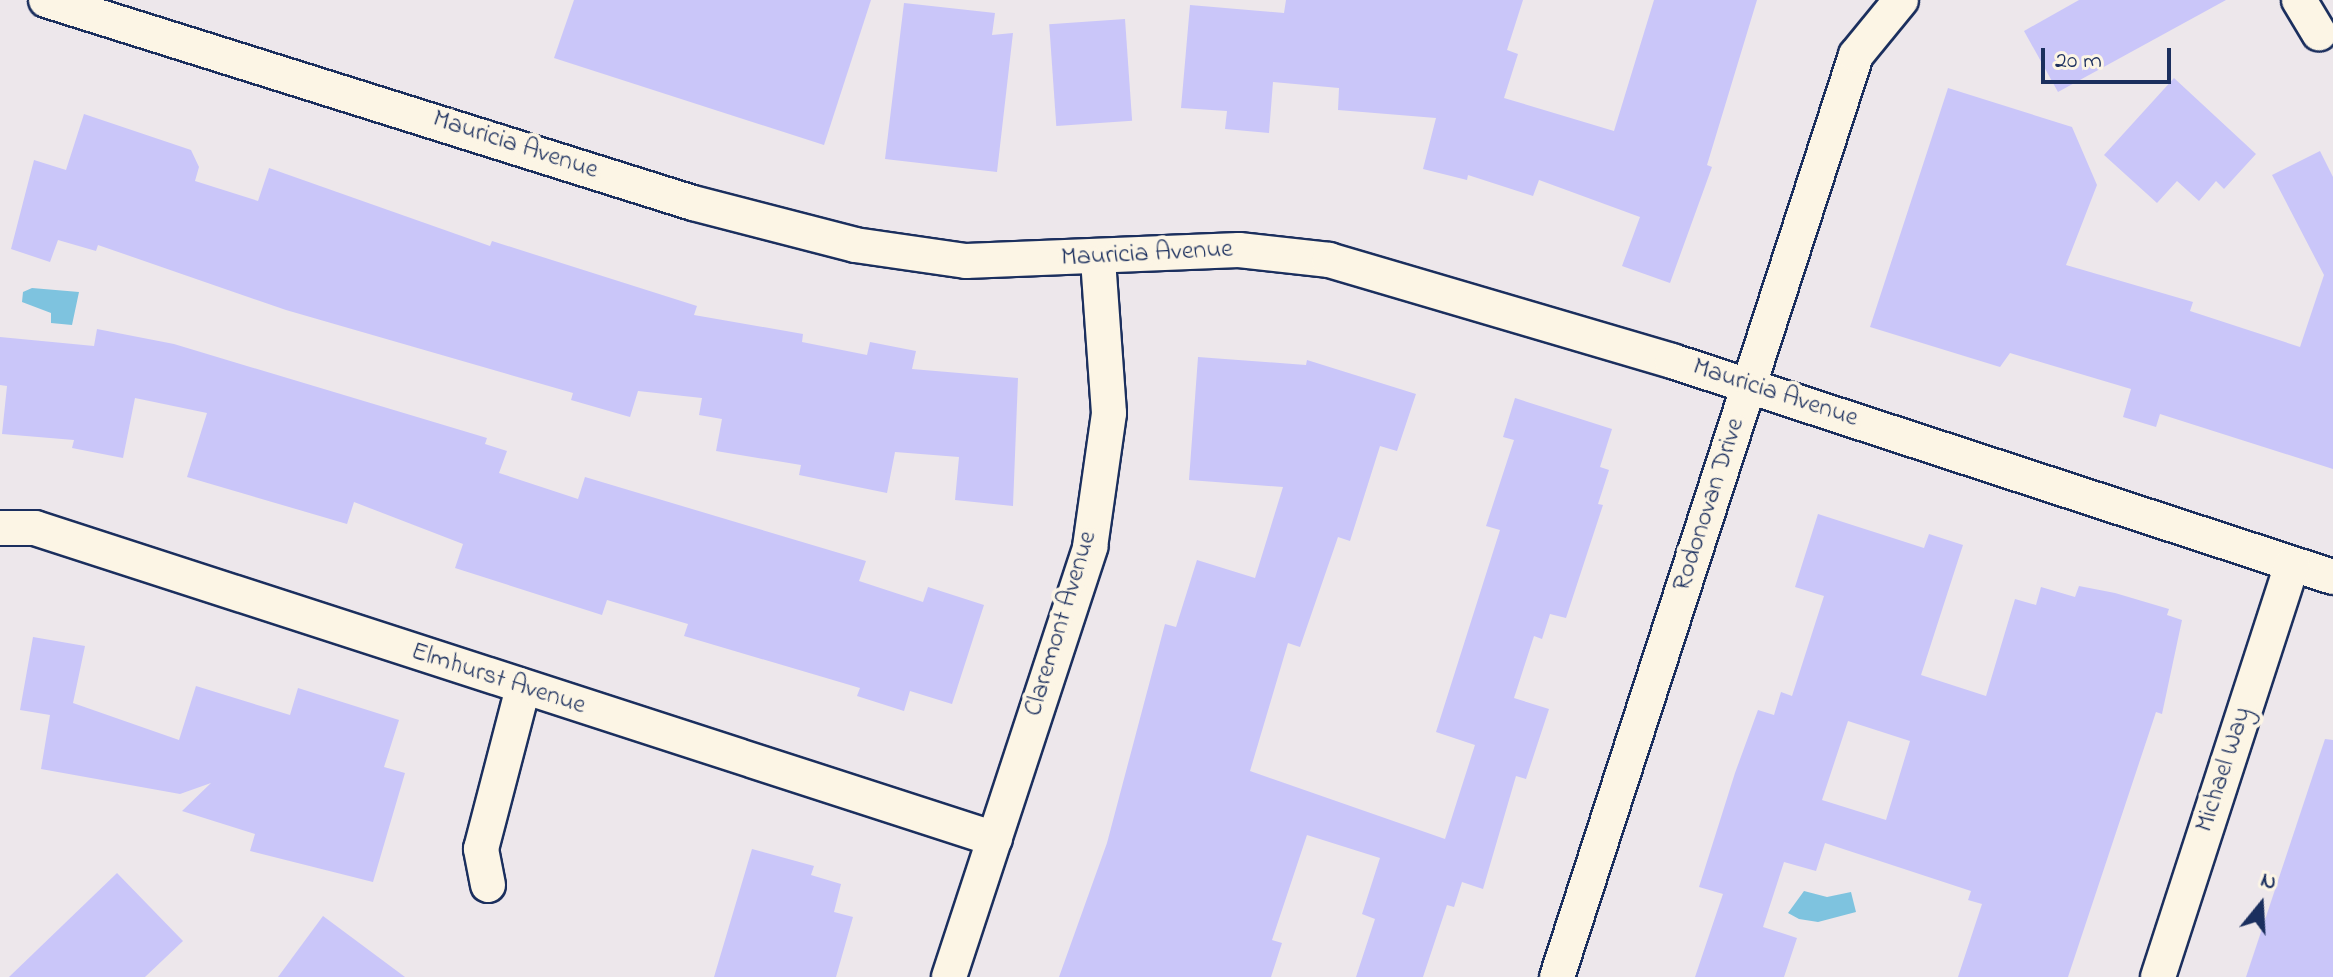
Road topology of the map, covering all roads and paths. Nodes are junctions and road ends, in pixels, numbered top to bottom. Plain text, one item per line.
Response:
1 (46, 0) edge
2 (1901, 0) edge
3 (2299, 0) edge
4 (2319, 33) dead end
5 (1098, 259) junction
6 (1748, 385) junction
7 (0, 528) edge
8 (2292, 564) junction
9 (2333, 577) edge
10 (523, 688) junction
11 (995, 839) junction
12 (488, 885) dead end
13 (949, 977) edge
14 (1557, 977) edge
15 (2158, 977) edge

1 - 5 street, Mauricia Avenue
2 - 6 street, Rodonovan Drive
3 - 4 street
5 - 6 street, Mauricia Avenue
5 - 11 street, Claremont Avenue
6 - 8 street, Mauricia Avenue
6 - 14 street, Rodonovan Drive
7 - 10 street, Elmhurst Avenue
8 - 9 street, Mauricia Avenue
8 - 15 street, Michael Way
10 - 11 street, Elmhurst Avenue
10 - 12 street
11 - 13 street, Claremont Avenue

